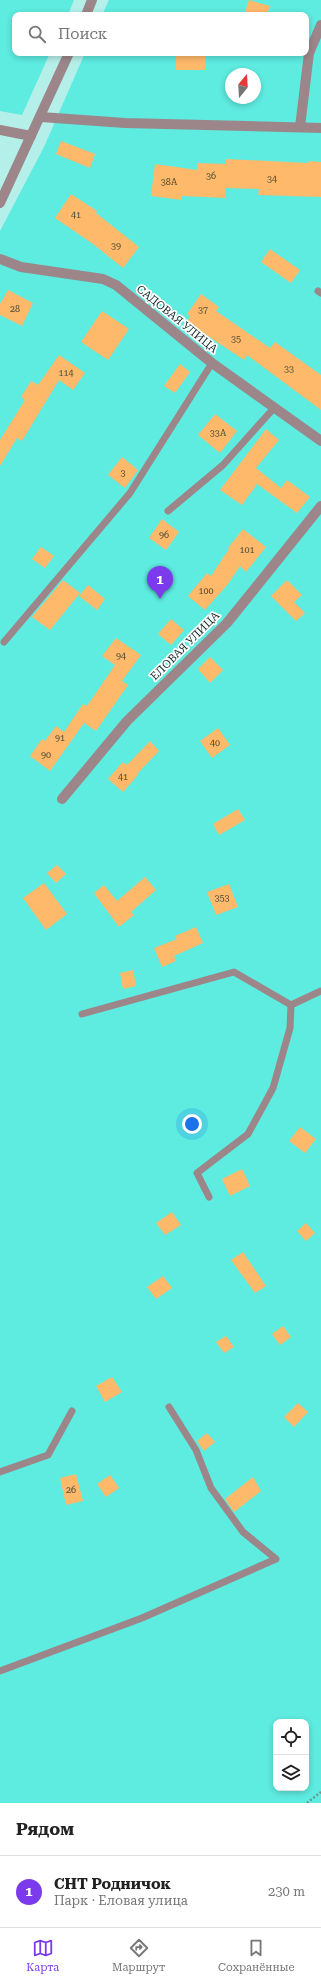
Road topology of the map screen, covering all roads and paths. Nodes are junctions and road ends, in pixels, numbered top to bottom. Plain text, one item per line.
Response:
1 (92, 0) edge
2 (87, 12) edge
3 (321, 25) edge
4 (309, 53) edge
5 (68, 56) edge
6 (309, 56) edge
7 (41, 117) junction
8 (300, 127) junction
9 (321, 128) edge
10 (0, 130) edge
11 (31, 136) junction
12 (0, 203) edge
13 (0, 259) edge
14 (212, 363) junction
15 (274, 408) junction
16 (321, 441) edge
17 (321, 506) edge
18 (168, 511) dead end
19 (4, 642) dead end
20 (62, 799) dead end
21 (321, 991) edge
22 (291, 1005) junction
23 (82, 1014) dead end
24 (209, 1197) dead end
25 (169, 1407) dead end
26 (72, 1411) dead end
27 (0, 1472) edge
28 (0, 1671) edge
29 (321, 1792) edge
30 (307, 1803) edge

1 - 2 street
3 - 4 street
5 - 7 street
6 - 8 street
7 - 8 street
7 - 11 street
8 - 9 street
10 - 11 street
11 - 12 street
13 - 14 street, САДОВАЯ УЛИЦА
14 - 15 street, САДОВАЯ УЛИЦА
14 - 19 lane
15 - 16 street, САДОВАЯ УЛИЦА
15 - 18 lane
17 - 20 street, ЕЛОВАЯ УЛИЦА
21 - 22 lane
22 - 23 lane
22 - 24 lane
25 - 28 lane
26 - 27 lane
29 - 30 path

